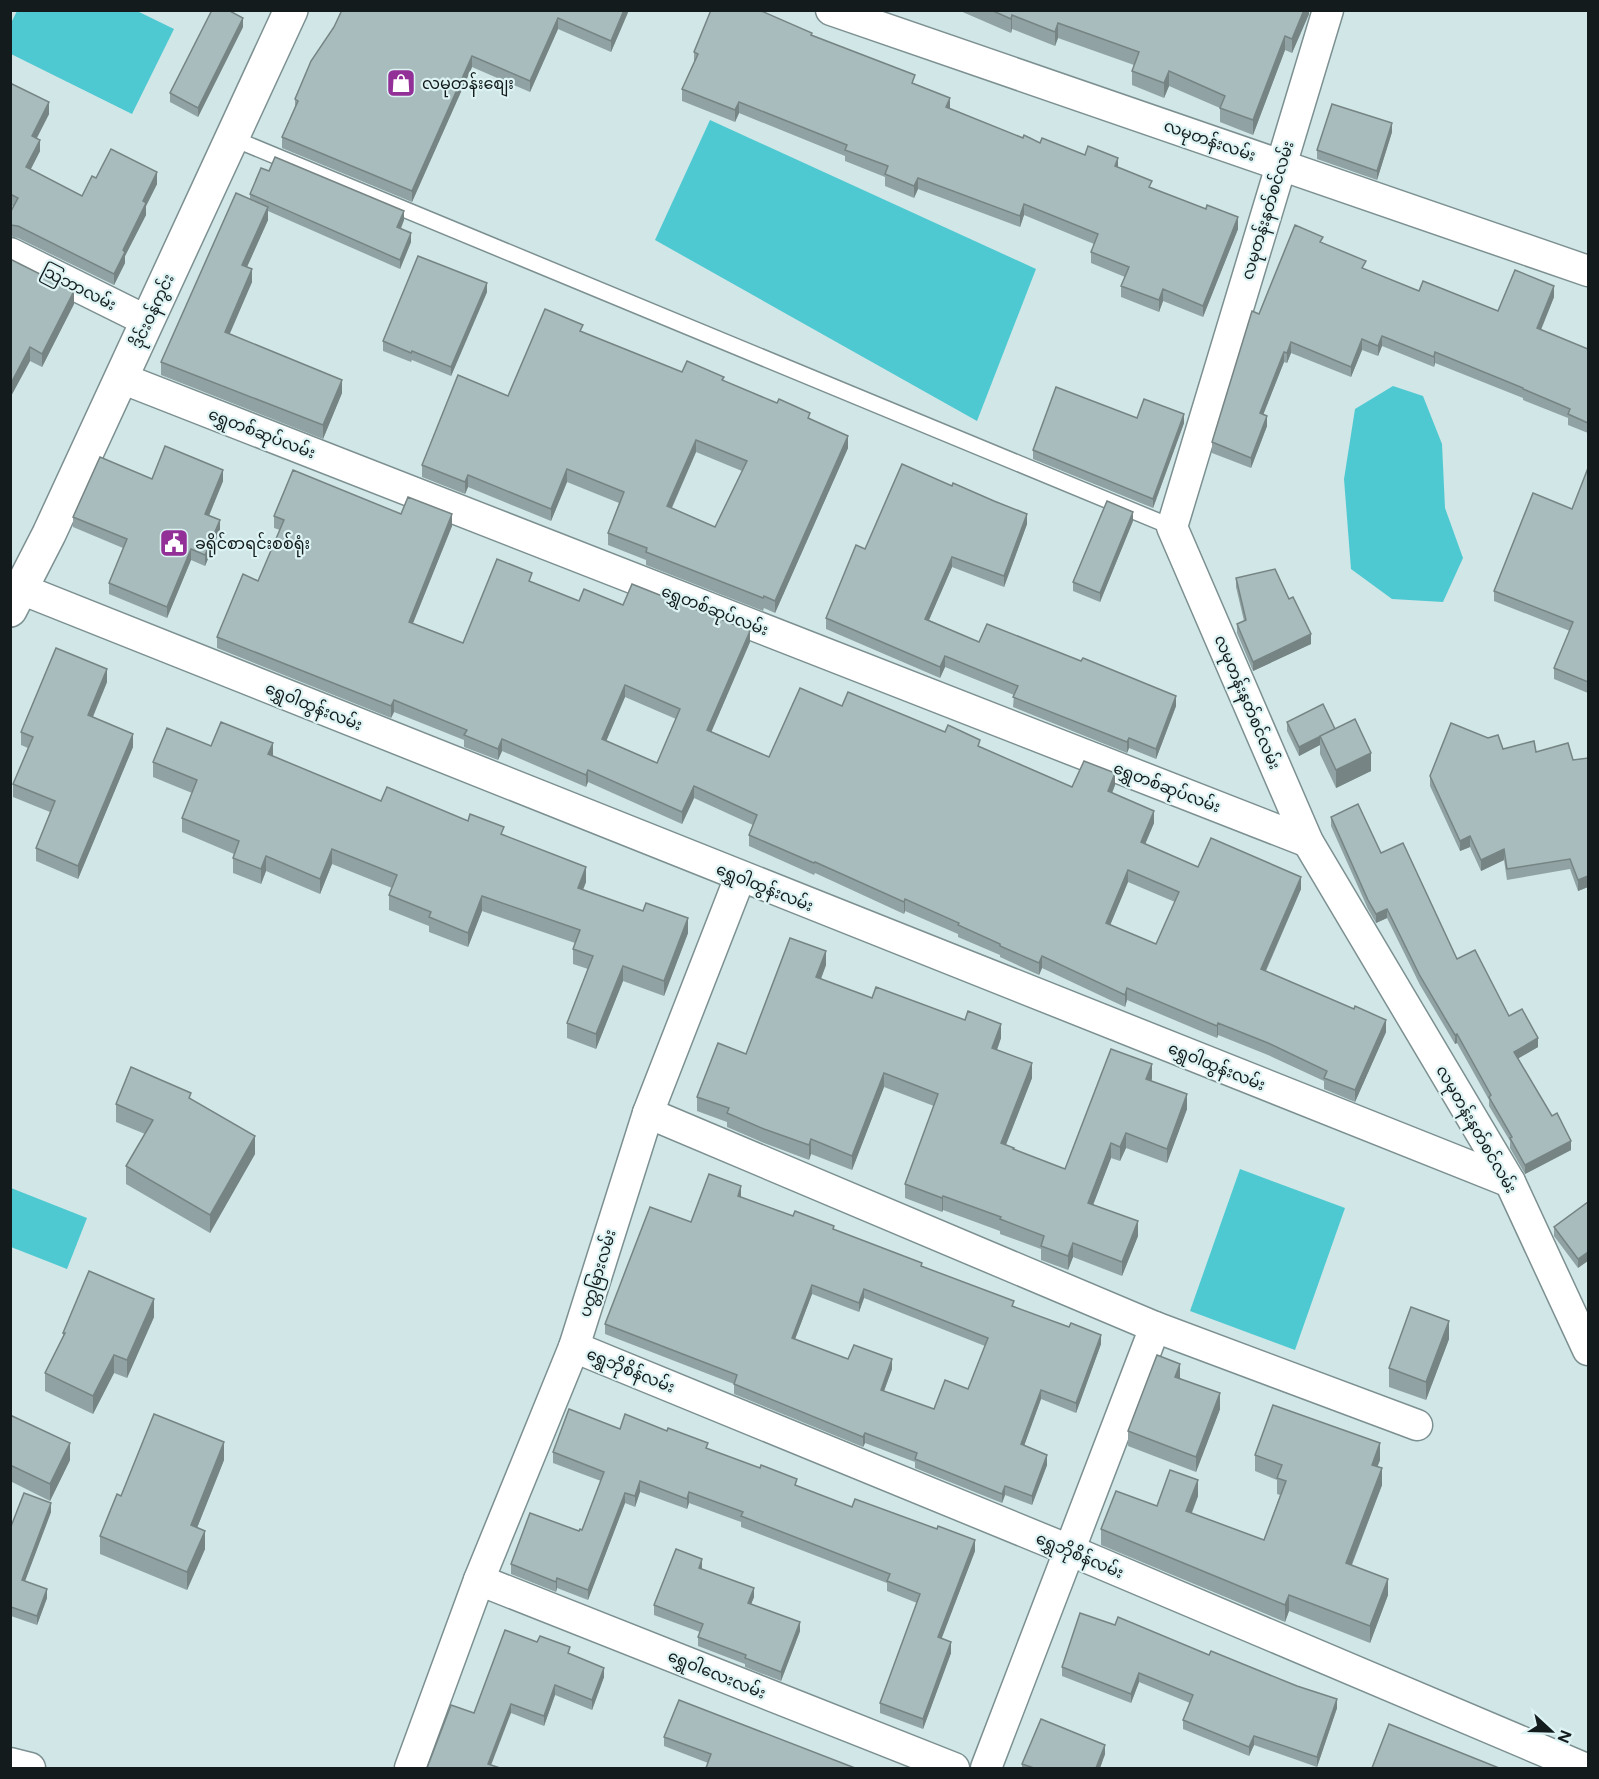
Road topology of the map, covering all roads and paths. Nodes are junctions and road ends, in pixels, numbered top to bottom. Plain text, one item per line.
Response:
1 (291, 10) edge
2 (831, 10) edge
3 (1328, 10) edge
4 (232, 138) junction
5 (1280, 165) junction
6 (10, 253) edge
7 (1588, 271) edge
8 (147, 321) junction
9 (121, 378) junction
10 (1172, 526) junction
11 (16, 600) edge
12 (1308, 842) junction
13 (740, 877) junction
14 (648, 1113) junction
15 (1510, 1182) junction
16 (1155, 1327) junction
17 (574, 1347) junction
18 (1588, 1348) edge
19 (1416, 1425) dead end
20 (1069, 1550) junction
21 (479, 1581) junction
22 (10, 1763) edge
23 (1574, 1767) edge
24 (30, 1768) edge
25 (410, 1768) edge
26 (954, 1768) edge
27 (986, 1768) edge

1 - 4 street, ဒိုင်းဝန်ကွင်း
2 - 5 street, လမုတန်းလမ်း
3 - 5 street, လမုတန်းနတ်စင်လမ်း
4 - 8 street, ဒိုင်းဝန်ကွင်း
4 - 10 lane
5 - 7 street, လမုတန်းလမ်း
5 - 10 street, လမုတန်းနတ်စင်လမ်း
6 - 8 street, သြဘာလမ်း
8 - 9 street, ဒိုင်းဝန်ကွင်း
9 - 11 street, ဒိုင်းဝန်ကွင်း
9 - 12 street, ရွှေတစ်ဆုပ်လမ်း
10 - 12 street, လမုတန်းနတ်စင်လမ်း
11 - 13 street, ရွှေဝါထွန်းလမ်း
12 - 15 street, လမုတန်းနတ်စင်လမ်း
13 - 14 street, ပတ္တမြားလမ်း
13 - 15 street, ရွှေဝါထွန်းလမ်း
14 - 16 street
14 - 17 street, ပတ္တမြားလမ်း
15 - 18 street, လမုတန်းနတ်စင်လမ်း
16 - 19 street
16 - 20 street
17 - 20 street, ရွှေဘိုစိန်လမ်း
17 - 21 street, ပတ္တမြားလမ်း
20 - 23 street, ရွှေဘိုစိန်လမ်း
20 - 27 street
21 - 25 street, ပတ္တမြားလမ်း
21 - 26 street, ရွှေဝါလေးလမ်း
22 - 24 street

